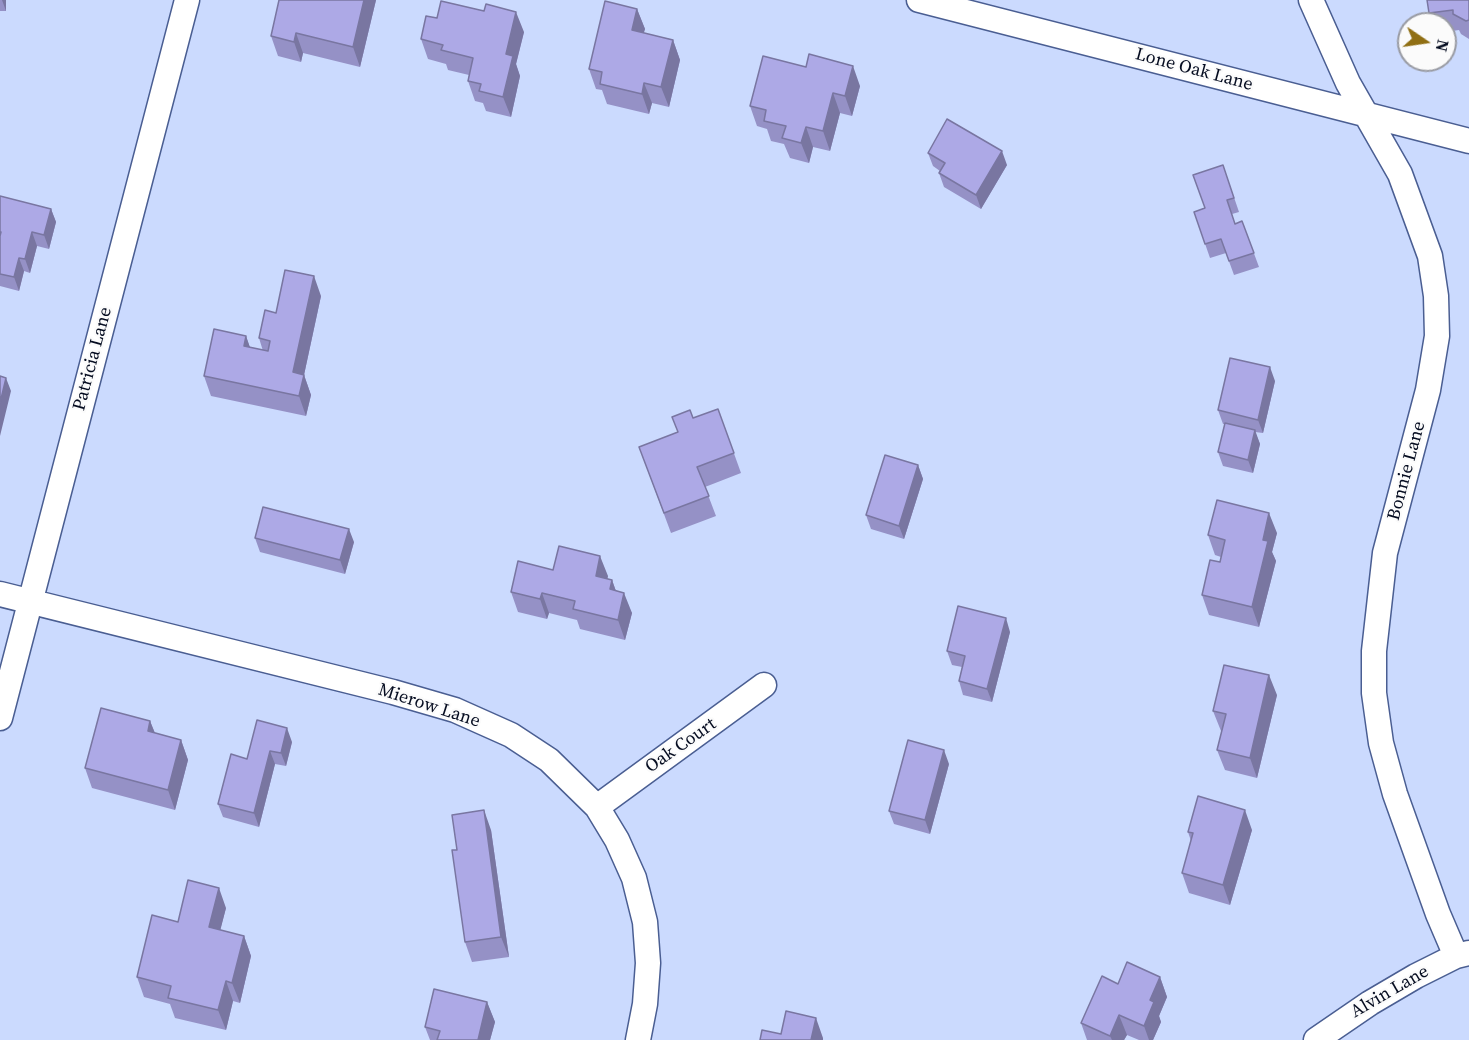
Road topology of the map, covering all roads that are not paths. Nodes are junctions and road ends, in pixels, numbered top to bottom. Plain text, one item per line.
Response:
1 (187, 0) edge
2 (919, 0) edge
3 (1311, 0) edge
4 (1368, 116) junction
5 (1469, 141) edge
6 (0, 594) edge
7 (29, 602) junction
8 (764, 685) dead end
9 (0, 718) edge
10 (597, 807) junction
11 (1462, 955) edge
12 (638, 1040) edge
13 (1316, 1040) edge

1 - 7 street, Patricia Lane
2 - 4 street, Lone Oak Lane
3 - 4 street, Bonnie Lane
4 - 5 street, Lone Oak Lane
4 - 11 street, Bonnie Lane
6 - 7 street, Mierow Lane
7 - 9 street, Patricia Lane
7 - 10 street, Mierow Lane
8 - 10 street, Oak Court
10 - 12 street, Mierow Lane
11 - 13 street, Alvin Lane

